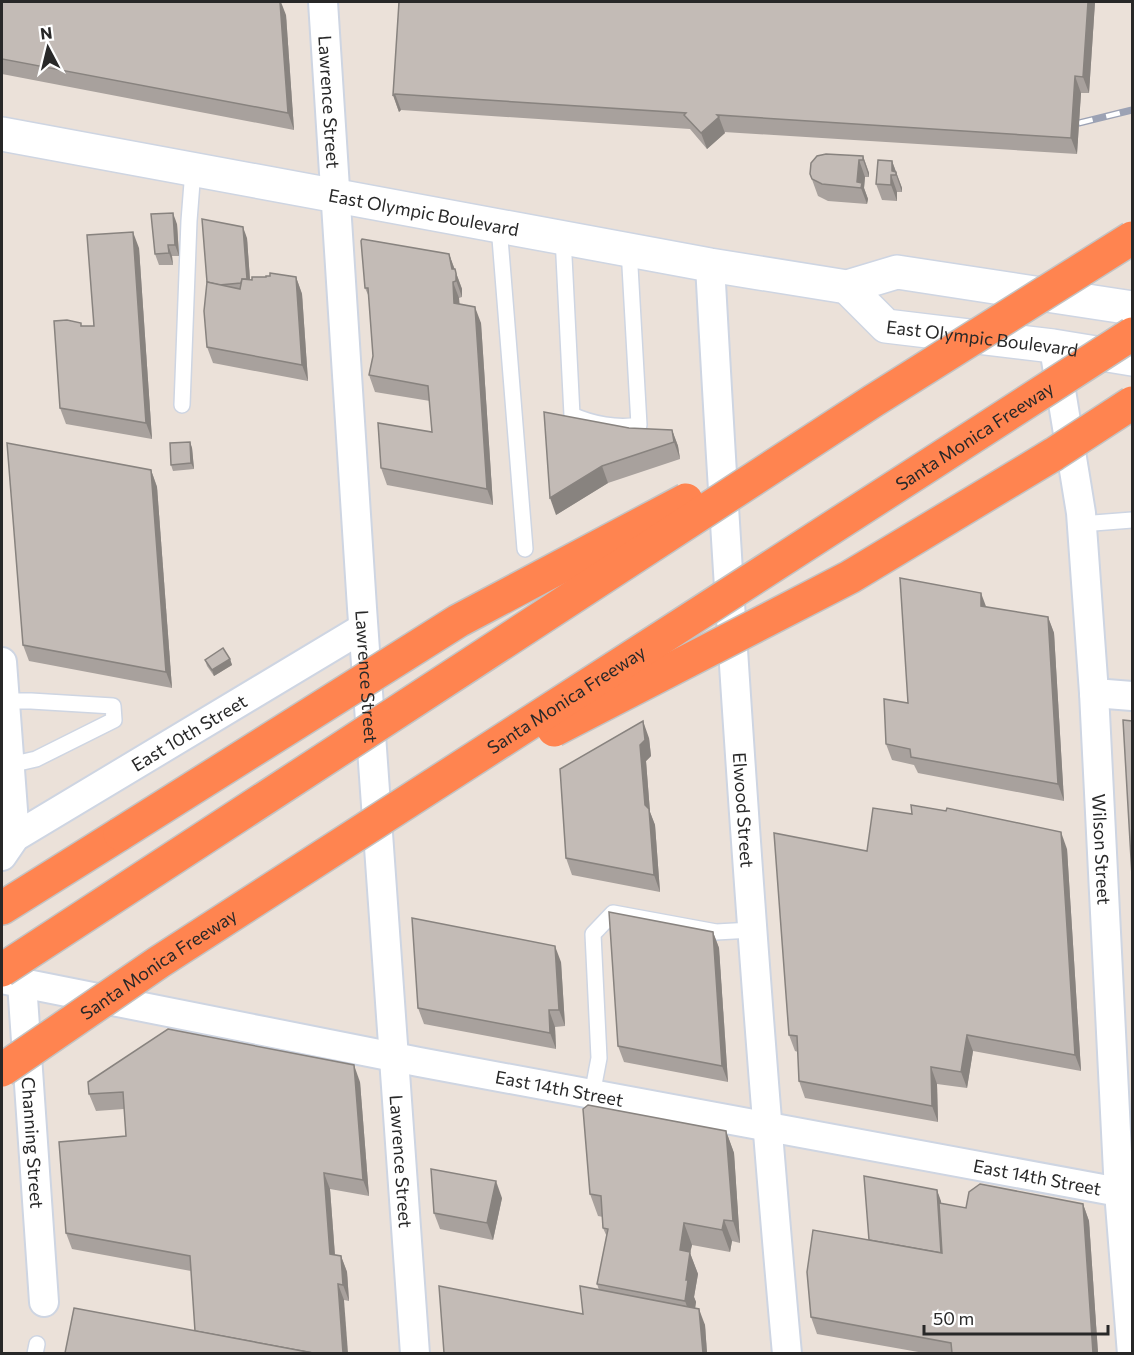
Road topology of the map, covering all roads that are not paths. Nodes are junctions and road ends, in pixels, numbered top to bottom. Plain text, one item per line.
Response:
1 (323, 2) edge
2 (2, 134) edge
3 (193, 170) junction
4 (334, 197) junction
5 (499, 226) junction
6 (562, 237) junction
7 (1132, 238) edge
8 (629, 249) junction
9 (710, 265) junction
10 (847, 286) junction
11 (1132, 308) edge
12 (1132, 334) edge
13 (1053, 346) junction
14 (1132, 358) edge
15 (873, 401) junction
16 (1132, 403) edge
17 (182, 405) dead end
18 (1132, 520) edge
19 (1081, 524) junction
20 (525, 549) dead end
21 (363, 628) junction
22 (2, 662) edge
23 (1094, 693) junction
24 (1132, 696) edge
25 (5, 701) junction
26 (10, 765) junction
27 (379, 820) junction
28 (8, 846) edge
29 (2, 908) edge
30 (752, 930) junction
31 (8, 977) edge
32 (1121, 1043) edge
33 (395, 1057) junction
34 (2, 1070) edge
35 (592, 1095) junction
36 (767, 1128) junction
37 (1119, 1192) junction
38 (44, 1302) dead end
39 (416, 1353) edge
40 (788, 1353) edge
41 (1132, 1353) edge

1 - 4 street, Lawrence Street
2 - 3 main road, East Olympic Boulevard
3 - 4 main road, East Olympic Boulevard
3 - 17 lane
4 - 5 main road, East Olympic Boulevard
4 - 21 street, Lawrence Street
5 - 6 main road, East Olympic Boulevard
5 - 20 lane
6 - 8 main road, East Olympic Boulevard
6 - 8 lane
7 - 15 highway, bridge
8 - 9 main road, East Olympic Boulevard
9 - 10 main road, East Olympic Boulevard
9 - 30 street, Elwood Street
10 - 11 main road, East Olympic Boulevard
10 - 13 main road, East Olympic Boulevard
12 - 27 highway, Santa Monica Freeway, bridge
13 - 14 main road, East Olympic Boulevard
13 - 19 street, Wilson Street
15 - 29 highway, bridge
15 - 31 highway, bridge
16 - 27 highway, bridge
18 - 19 lane
19 - 23 street, Wilson Street
21 - 28 street, East 10th Street
21 - 33 street, Lawrence Street
22 - 25 street
23 - 24 street
23 - 32 street, Wilson Street
25 - 26 street
25 - 26 lane
26 - 28 street
27 - 34 highway, Santa Monica Freeway, bridge
30 - 35 lane
30 - 36 street, Elwood Street
31 - 33 street, East 14th Street
31 - 38 street, Channing Street
32 - 37 street, Wilson Street
33 - 35 street, East 14th Street
33 - 39 street, Lawrence Street
35 - 36 street, East 14th Street
36 - 37 street, East 14th Street
36 - 40 street, Elwood Street
37 - 41 street, Wilson Street

